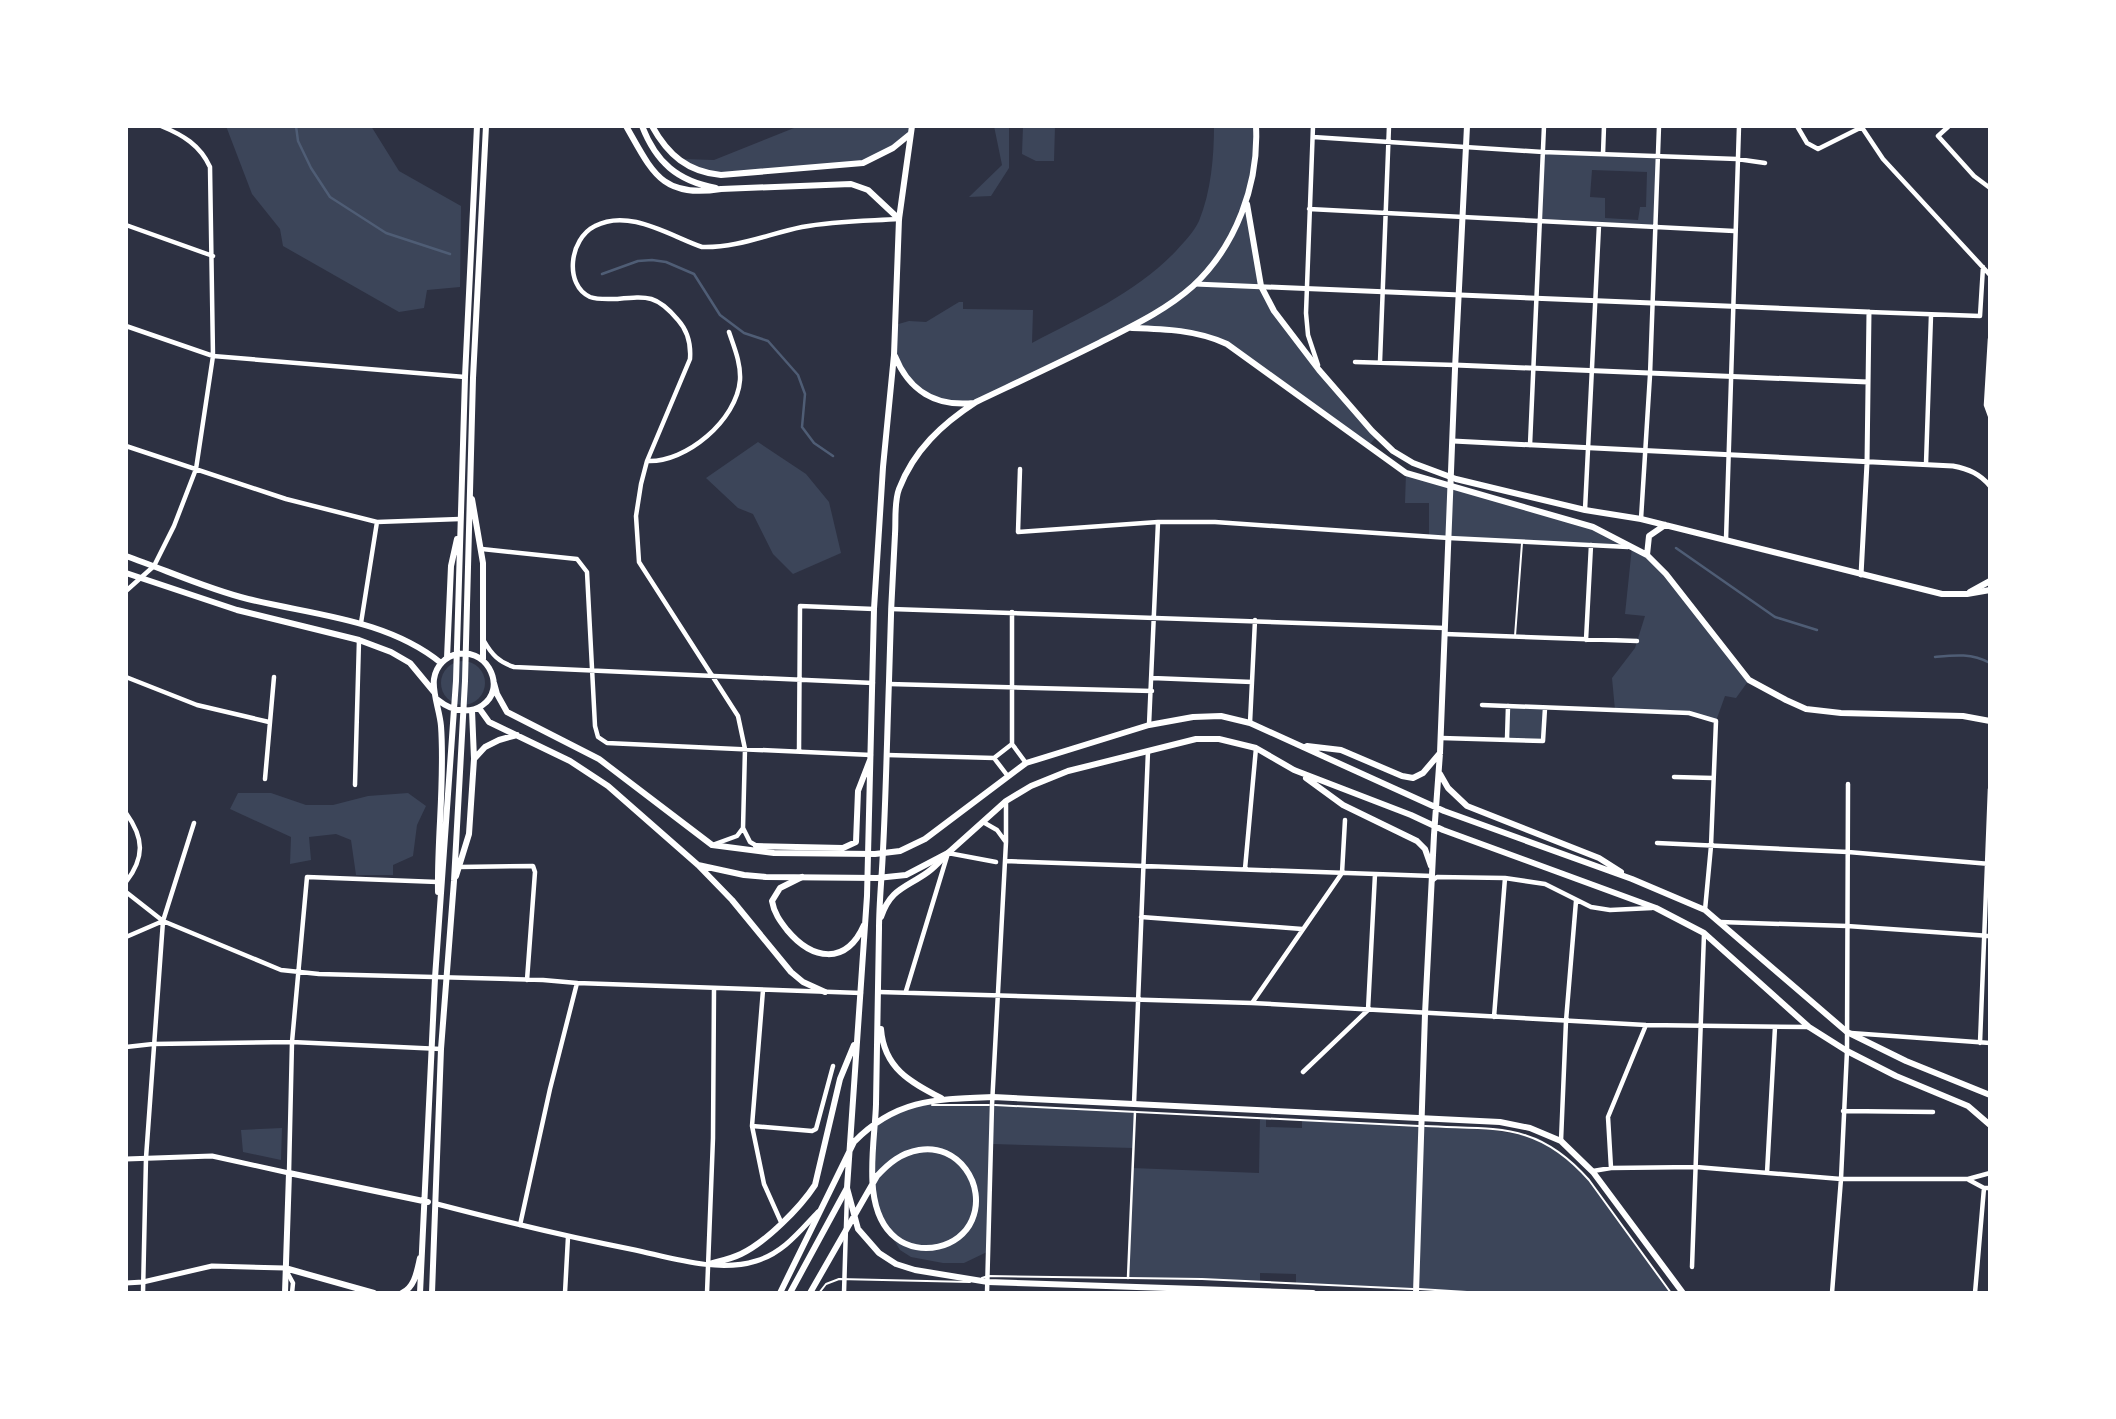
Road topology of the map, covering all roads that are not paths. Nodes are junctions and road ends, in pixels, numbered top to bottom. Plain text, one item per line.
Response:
1 (161, 126) edge
2 (477, 126) edge
3 (486, 126) edge
4 (626, 126) edge
5 (642, 126) edge
6 (652, 126) edge
7 (912, 126) edge
8 (1256, 126) edge
9 (1313, 126) edge
10 (1389, 126) edge
11 (1467, 126) edge
12 (1544, 126) edge
13 (1604, 126) edge
14 (1659, 126) edge
15 (1739, 126) edge
16 (1797, 126) edge
17 (1949, 126) edge
18 (1861, 127) edge
19 (909, 135) junction
20 (1313, 137) junction
21 (1388, 141) junction
22 (1466, 146) junction
23 (1543, 152) junction
24 (1603, 154) junction
25 (1658, 157) junction
26 (1737, 159) junction
27 (1765, 163) dead end
28 (1990, 188) edge
29 (721, 189) junction
30 (1246, 202) junction
31 (1310, 209) junction
32 (1386, 214) junction
33 (1462, 218) junction
34 (900, 219) junction
35 (1540, 223) junction
36 (126, 225) edge
37 (1599, 225) junction
38 (1656, 228) junction
39 (1734, 231) junction
40 (213, 256) junction
41 (1983, 266) junction
42 (1990, 275) edge
43 (1195, 284) junction
44 (1261, 286) junction
45 (1306, 288) junction
46 (1382, 292) junction
47 (1458, 294) junction
48 (1535, 298) junction
49 (1594, 300) junction
50 (1652, 302) junction
51 (1733, 306) junction
52 (1869, 312) junction
53 (1931, 315) junction
54 (126, 326) edge
55 (1130, 327) junction
56 (729, 332) dead end
57 (1990, 339) edge
58 (894, 355) junction
59 (213, 356) junction
60 (1989, 361) edge
61 (1355, 362) dead end
62 (1380, 362) junction
63 (1455, 365) junction
64 (1319, 370) junction
65 (1531, 370) junction
66 (1591, 372) junction
67 (1650, 374) junction
68 (1988, 374) edge
69 (465, 377) junction
70 (1731, 377) junction
71 (1868, 382) junction
72 (976, 402) junction
73 (1990, 416) edge
74 (1453, 441) junction
75 (1530, 445) junction
76 (126, 446) edge
77 (1588, 449) junction
78 (1647, 451) junction
79 (1728, 455) junction
80 (647, 461) junction
81 (1867, 463) junction
82 (1926, 464) junction
83 (195, 469) junction
84 (1020, 469) dead end
85 (469, 486) junction
86 (1990, 486) edge
87 (1585, 510) junction
88 (460, 519) junction
89 (1641, 519) junction
90 (377, 522) junction
91 (1158, 522) junction
92 (1665, 525) junction
93 (1449, 538) junction
94 (1726, 541) junction
95 (1522, 542) junction
96 (1591, 545) junction
97 (1633, 547) junction
98 (482, 549) junction
99 (1647, 555) junction
100 (126, 556) edge
101 (154, 566) junction
102 (126, 573) edge
103 (1861, 575) junction
104 (141, 579) junction
105 (1990, 581) edge
106 (1990, 590) edge
107 (126, 591) edge
108 (1968, 594) junction
109 (874, 609) junction
110 (890, 609) junction
111 (1012, 612) junction
112 (1154, 617) junction
113 (1255, 620) junction
114 (361, 623) junction
115 (1445, 631) junction
116 (482, 637) junction
117 (1515, 637) junction
118 (359, 640) junction
119 (1586, 640) junction
120 (1637, 641) dead end
121 (482, 659) junction
122 (444, 660) junction
123 (593, 671) junction
124 (714, 676) junction
125 (126, 677) edge
126 (274, 677) dead end
127 (1152, 678) junction
128 (799, 680) junction
129 (1252, 682) junction
130 (494, 683) junction
131 (873, 683) junction
132 (889, 684) junction
133 (1012, 688) junction
134 (1152, 691) junction
135 (436, 697) junction
136 (1482, 705) dead end
137 (1508, 706) junction
138 (1545, 708) junction
139 (476, 709) junction
140 (1990, 720) edge
141 (269, 722) junction
142 (1250, 723) junction
143 (1149, 725) junction
144 (517, 735) junction
145 (1441, 738) junction
146 (1507, 739) junction
147 (1012, 744) junction
148 (1298, 745) junction
149 (1256, 748) junction
150 (744, 749) junction
151 (1148, 750) junction
152 (799, 751) junction
153 (1440, 753) junction
154 (872, 755) junction
155 (887, 755) junction
156 (994, 758) junction
157 (474, 759) junction
158 (1026, 763) junction
159 (1294, 770) junction
160 (1439, 773) junction
161 (1007, 775) junction
162 (1674, 777) dead end
163 (1713, 778) junction
164 (265, 779) dead end
165 (1848, 784) dead end
166 (355, 785) dead end
167 (1990, 789) edge
168 (1006, 801) junction
169 (1990, 809) edge
170 (126, 813) edge
171 (1346, 820) dead end
172 (983, 822) junction
173 (194, 823) dead end
174 (744, 828) junction
175 (1006, 842) junction
176 (1657, 843) dead end
177 (712, 845) junction
178 (756, 846) junction
179 (1711, 846) junction
180 (1848, 852) junction
181 (774, 853) junction
182 (948, 853) junction
183 (1005, 861) junction
184 (996, 862) dead end
185 (1989, 864) edge
186 (698, 865) junction
187 (1143, 866) junction
188 (460, 867) junction
189 (1245, 870) junction
190 (1342, 873) junction
191 (1375, 874) junction
192 (1434, 876) junction
193 (802, 877) junction
194 (1505, 878) junction
195 (1632, 879) junction
196 (454, 881) junction
197 (126, 882) edge
198 (438, 882) junction
199 (126, 892) edge
200 (1576, 901) junction
201 (1656, 908) junction
202 (1705, 910) junction
203 (1141, 917) junction
204 (866, 920) junction
205 (163, 921) junction
206 (1720, 922) junction
207 (879, 926) junction
208 (1847, 926) junction
209 (1303, 929) junction
210 (1704, 933) junction
211 (1987, 936) edge
212 (126, 937) edge
213 (438, 937) junction
214 (300, 971) junction
215 (436, 978) junction
216 (446, 978) junction
217 (527, 980) junction
218 (577, 983) junction
219 (715, 988) junction
220 (763, 990) junction
221 (906, 991) junction
222 (825, 992) junction
223 (879, 992) junction
224 (861, 993) junction
225 (998, 995) junction
226 (1138, 1000) junction
227 (1252, 1003) junction
228 (1368, 1010) junction
229 (1425, 1014) junction
230 (1494, 1017) junction
231 (1566, 1021) junction
232 (1646, 1025) junction
233 (1702, 1027) junction
234 (1775, 1027) junction
235 (1809, 1027) junction
236 (1847, 1032) junction
237 (858, 1038) junction
238 (292, 1042) junction
239 (1980, 1043) junction
240 (1990, 1043) edge
241 (153, 1044) junction
242 (126, 1047) edge
243 (432, 1049) junction
244 (441, 1049) junction
245 (1847, 1051) junction
246 (833, 1066) dead end
247 (1303, 1072) dead end
248 (1990, 1095) edge
249 (944, 1099) junction
250 (993, 1101) junction
251 (912, 1105) junction
252 (1135, 1108) junction
253 (1843, 1111) junction
254 (1933, 1112) dead end
255 (1422, 1117) junction
256 (1990, 1125) edge
257 (752, 1126) junction
258 (1422, 1126) junction
259 (1561, 1141) junction
260 (146, 1158) junction
261 (126, 1159) edge
262 (1696, 1167) junction
263 (1611, 1168) junction
264 (1592, 1172) junction
265 (289, 1173) junction
266 (1767, 1173) junction
267 (1990, 1174) edge
268 (1841, 1179) junction
269 (1969, 1180) junction
270 (847, 1188) junction
271 (1987, 1188) edge
272 (426, 1202) junction
273 (437, 1204) junction
274 (819, 1211) junction
275 (781, 1222) junction
276 (520, 1225) junction
277 (568, 1237) junction
278 (424, 1242) junction
279 (709, 1264) junction
280 (1692, 1267) dead end
281 (285, 1268) junction
282 (988, 1279) junction
283 (974, 1281) junction
284 (143, 1282) junction
285 (126, 1283) edge
286 (1127, 1285) edge
287 (1416, 1291) edge
288 (407, 1292) edge
289 (1265, 1292) edge
290 (142, 1293) edge
291 (285, 1293) edge
292 (292, 1293) edge
293 (374, 1293) edge
294 (420, 1293) edge
295 (432, 1293) edge
296 (565, 1293) edge
297 (707, 1293) edge
298 (780, 1293) edge
299 (790, 1293) edge
300 (810, 1293) edge
301 (819, 1293) edge
302 (844, 1293) edge
303 (988, 1293) edge
304 (1313, 1293) edge
305 (1483, 1293) edge
306 (1671, 1293) edge
307 (1683, 1293) edge
308 (1832, 1293) edge
309 (1975, 1293) edge

1 - 40 street
2 - 69 main road
3 - 85 main road
4 - 29 main road
5 - 29 main road
6 - 19 main road
7 - 19 main road
8 - 30 main road
9 - 20 street
10 - 21 street
11 - 22 main road
12 - 23 street
13 - 24 street
14 - 25 street
15 - 26 street
16 - 18 street
17 - 28 street
18 - 41 street
19 - 34 main road
20 - 21 street
20 - 31 street
21 - 22 street
21 - 32 street
22 - 23 street
22 - 33 main road
23 - 24 street
23 - 35 street
24 - 25 street
25 - 26 street
25 - 38 street
26 - 27 street
26 - 39 street
29 - 34 main road
30 - 43 main road
30 - 44 main road
31 - 32 street
31 - 45 street
32 - 33 street
32 - 46 street
33 - 35 street
33 - 47 main road
34 - 58 main road
34 - 80 street
35 - 37 street
35 - 48 street
36 - 40 street
37 - 38 street
37 - 49 street
38 - 39 street
38 - 50 street
39 - 51 street
40 - 59 street
41 - 42 street
41 - 53 street
43 - 44 street
43 - 55 main road
44 - 45 street
44 - 64 main road
45 - 46 street
45 - 64 street
46 - 47 street
46 - 62 street
47 - 48 street
47 - 63 main road
48 - 49 street
48 - 65 street
49 - 50 street
49 - 66 street
50 - 51 street
50 - 67 street
51 - 52 street
51 - 70 street
52 - 53 street
52 - 71 street
53 - 82 street
54 - 59 street
55 - 72 main road
55 - 97 main road
56 - 80 street
57 - 60 street
58 - 72 main road
58 - 109 main road
59 - 69 street
59 - 83 street
60 - 68 street
61 - 62 street
62 - 63 street
63 - 65 street
63 - 74 main road
64 - 87 main road
65 - 66 street
65 - 75 street
66 - 67 street
66 - 77 street
67 - 70 street
67 - 78 street
68 - 73 street
69 - 88 main road
70 - 71 street
70 - 79 street
71 - 81 street
72 - 110 main road
74 - 75 street
74 - 93 main road
75 - 77 street
76 - 83 street
77 - 78 street
77 - 87 street
78 - 79 street
78 - 89 street
79 - 81 street
79 - 94 street
80 - 124 street
81 - 82 street
81 - 103 street
82 - 86 street
83 - 90 street
83 - 101 street
84 - 91 street
85 - 98 main road
85 - 196 main road
87 - 89 main road
88 - 90 street
88 - 122 main road
88 - 213 main road
89 - 92 main road
90 - 114 street
91 - 93 street
91 - 112 street
92 - 94 main road
92 - 99 main road
93 - 95 street
93 - 115 main road
94 - 103 main road
95 - 96 street
95 - 117 lane
96 - 97 street
96 - 119 street
97 - 99 main road
98 - 116 main road
98 - 123 street
99 - 140 main road
100 - 101 main road
101 - 104 street
101 - 114 main road
102 - 104 main road
103 - 108 main road
104 - 107 street
104 - 118 main road
105 - 108 main road
106 - 108 main road
109 - 128 street
109 - 131 main road
110 - 111 street
110 - 132 main road
111 - 112 street
111 - 133 street
112 - 113 street
112 - 127 street
113 - 115 street
113 - 129 street
114 - 122 main road
115 - 117 street
115 - 145 main road
116 - 121 main road
116 - 123 street
117 - 119 street
118 - 135 main road
118 - 166 street
119 - 120 street
121 - 122 main road
121 - 130 main road
122 - 135 main road
123 - 124 street
123 - 150 street
124 - 128 street
124 - 150 street
125 - 141 street
126 - 141 street
127 - 129 street
127 - 134 street
128 - 131 street
128 - 152 street
129 - 142 street
130 - 139 main road
130 - 177 main road
131 - 154 main road
132 - 133 street
132 - 155 main road
133 - 134 street
133 - 147 street
134 - 143 street
135 - 139 main road
135 - 198 main road
136 - 137 street
137 - 138 street
137 - 146 street
138 - 146 street
138 - 163 street
139 - 144 main road
139 - 157 main road
141 - 164 street
142 - 143 main road
142 - 148 main road
143 - 158 main road
144 - 157 main road
144 - 186 main road
145 - 146 street
145 - 153 main road
147 - 156 street
147 - 158 street
148 - 153 main road
148 - 195 main road
149 - 151 main road
149 - 159 main road
149 - 189 street
150 - 152 street
150 - 174 street
151 - 168 main road
151 - 187 street
152 - 154 street
153 - 160 main road
154 - 178 main road
154 - 204 main road
155 - 156 street
155 - 207 main road
156 - 161 street
157 - 188 main road
158 - 161 main road
159 - 192 main road
159 - 201 main road
160 - 192 main road
160 - 195 main road
161 - 181 main road
162 - 163 street
163 - 179 street
165 - 180 street
167 - 169 street
168 - 172 main road
168 - 175 street
169 - 185 street
170 - 197 street
171 - 190 street
172 - 175 street
172 - 182 main road
173 - 205 street
174 - 177 street
174 - 178 street
175 - 183 street
176 - 179 street
177 - 181 main road
178 - 181 street
179 - 180 street
179 - 202 street
180 - 185 street
180 - 208 street
182 - 184 street
182 - 193 main road
182 - 207 main road
182 - 221 street
183 - 187 street
183 - 225 street
185 - 211 street
186 - 193 main road
186 - 222 main road
187 - 189 street
187 - 203 street
188 - 196 main road
188 - 217 street
189 - 190 street
190 - 191 street
190 - 209 street
191 - 192 street
191 - 228 street
192 - 194 street
192 - 229 main road
193 - 204 main road
194 - 200 street
194 - 230 street
195 - 202 main road
196 - 216 main road
198 - 213 main road
198 - 214 street
199 - 205 street
200 - 201 street
200 - 231 street
201 - 210 main road
202 - 206 main road
203 - 209 street
203 - 226 street
204 - 224 main road
205 - 212 street
205 - 214 street
205 - 241 street
206 - 208 street
206 - 236 main road
207 - 223 main road
208 - 211 street
208 - 236 street
209 - 227 street
210 - 233 street
210 - 235 main road
211 - 239 street
213 - 215 main road
214 - 215 street
214 - 238 street
215 - 216 street
215 - 243 main road
216 - 217 street
216 - 244 main road
217 - 218 street
218 - 219 street
218 - 276 street
219 - 220 street
219 - 279 street
220 - 222 street
220 - 257 street
221 - 223 street
221 - 225 street
222 - 224 street
223 - 249 main road
223 - 300 main road
224 - 237 main road
225 - 226 street
225 - 250 street
226 - 227 street
226 - 252 street
227 - 228 street
228 - 229 street
228 - 247 street
229 - 230 street
229 - 255 main road
230 - 231 street
231 - 232 street
231 - 259 street
232 - 233 street
232 - 263 street
233 - 234 street
233 - 262 street
234 - 235 street
234 - 266 street
235 - 245 main road
236 - 239 street
236 - 245 street
236 - 248 main road
237 - 270 main road
237 - 275 main road
238 - 241 street
238 - 243 street
238 - 265 street
239 - 240 street
241 - 242 street
241 - 260 street
243 - 244 street
243 - 272 main road
244 - 273 main road
245 - 253 street
245 - 256 main road
246 - 257 street
249 - 250 main road
249 - 251 main road
250 - 251 lane
250 - 252 main road
250 - 282 street
251 - 274 main road
252 - 255 main road
252 - 258 lane
252 - 286 street
253 - 254 street
253 - 268 street
255 - 258 main road
255 - 259 main road
257 - 275 street
258 - 287 main road
258 - 306 lane
259 - 264 main road
260 - 261 street
260 - 265 street
260 - 284 street
262 - 263 street
262 - 266 street
262 - 280 street
263 - 264 street
264 - 307 main road
265 - 272 main road
265 - 281 main road
266 - 268 street
267 - 269 street
268 - 269 street
268 - 308 street
269 - 271 street
270 - 283 main road
270 - 299 main road
270 - 302 street
271 - 309 street
272 - 273 main road
272 - 278 main road
273 - 276 street
273 - 295 main road
274 - 279 street
274 - 298 main road
275 - 279 main road
276 - 277 street
277 - 279 street
277 - 296 street
278 - 288 main road
278 - 294 main road
279 - 297 street
281 - 284 street
281 - 291 main road
281 - 292 street
281 - 293 main road
282 - 283 main road
282 - 286 main road
282 - 303 street
283 - 301 lane
284 - 285 street
284 - 290 street
286 - 287 lane
286 - 289 main road
287 - 305 lane
289 - 304 main road

